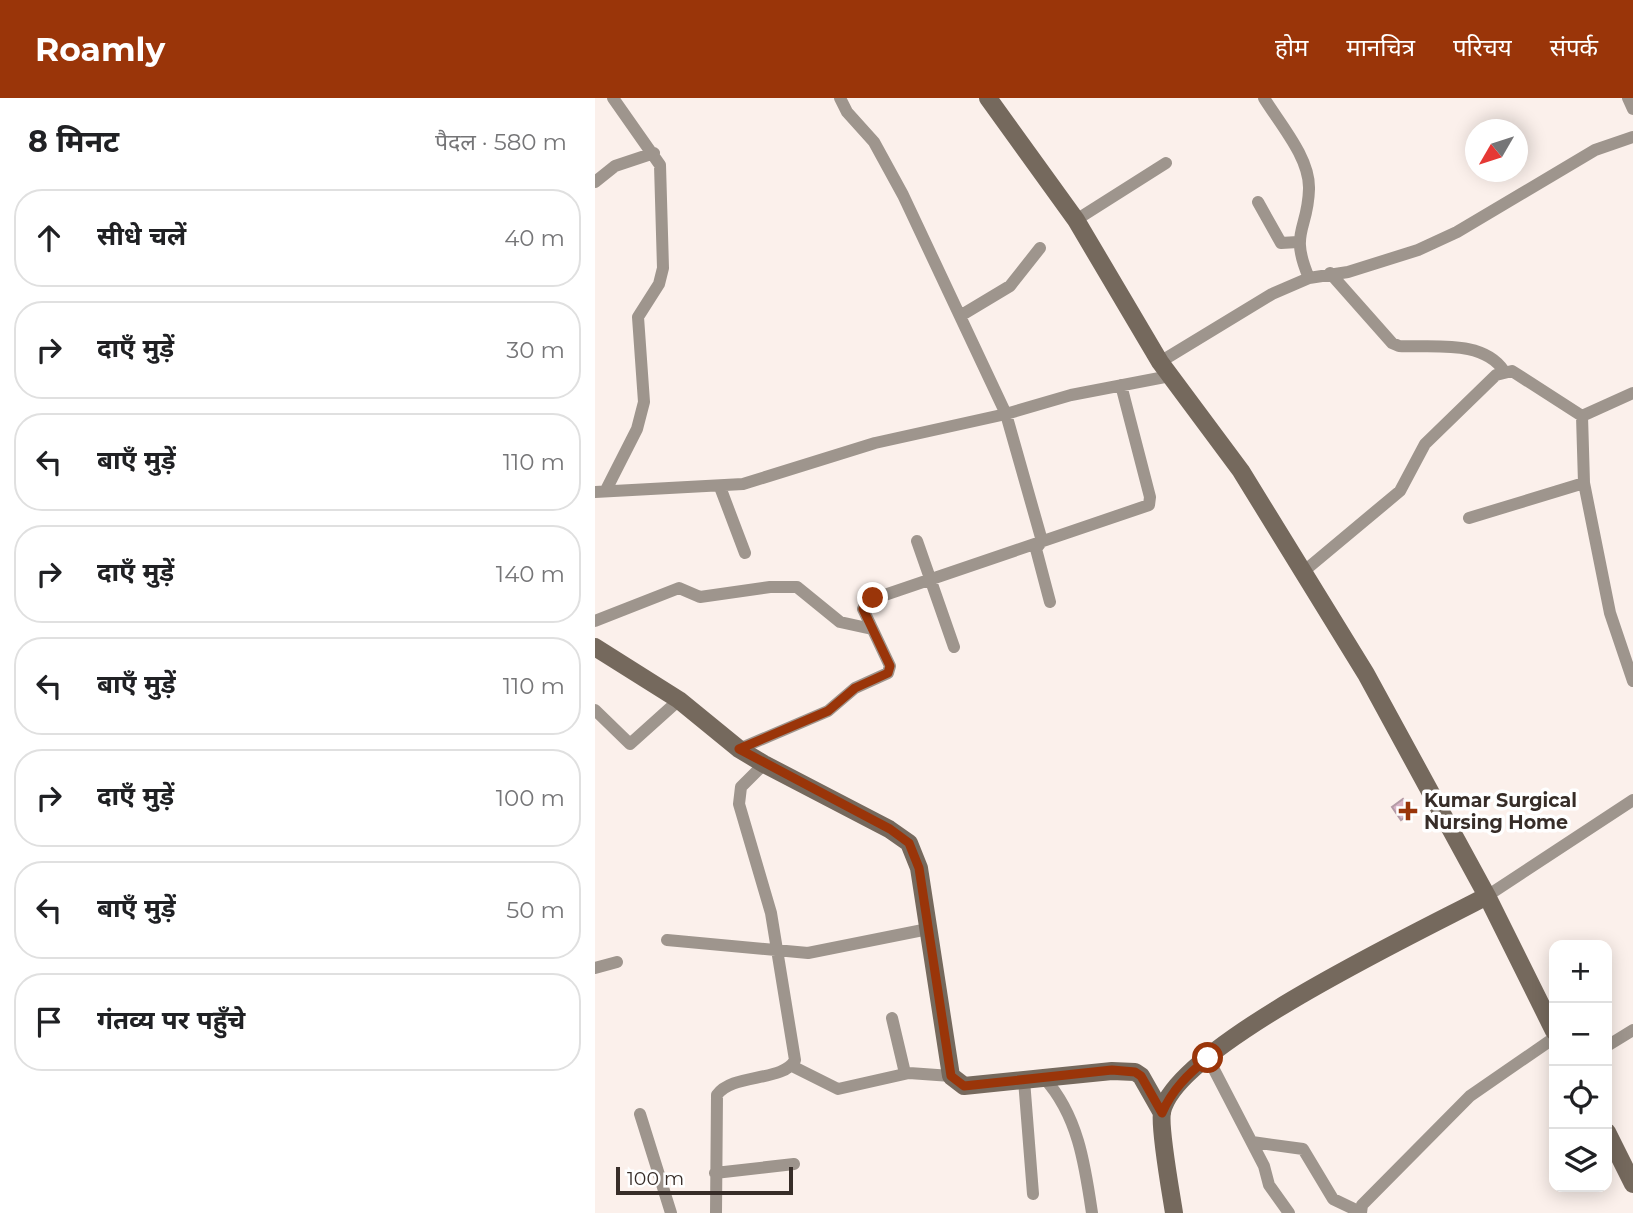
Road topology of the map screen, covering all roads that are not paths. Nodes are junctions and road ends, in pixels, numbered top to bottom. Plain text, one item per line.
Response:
1 (613, 98) edge
2 (840, 98) edge
3 (988, 98) edge
4 (1264, 98) edge
5 (1628, 98) edge
6 (1633, 109) edge
7 (1633, 137) edge
8 (654, 153) junction
9 (1166, 163) dead end
10 (595, 182) edge
11 (1258, 202) dead end
12 (1076, 220) junction
13 (1298, 242) junction
14 (1039, 248) dead end
15 (1330, 274) junction
16 (1309, 278) junction
17 (960, 316) junction
18 (1165, 369) junction
19 (1504, 371) junction
20 (1121, 386) junction
21 (1633, 393) edge
22 (1006, 415) junction
23 (1582, 416) junction
24 (1584, 484) junction
25 (720, 487) junction
26 (600, 491) edge
27 (1469, 518) dead end
28 (918, 541) dead end
29 (1042, 541) junction
30 (745, 553) dead end
31 (1303, 572) junction
32 (930, 578) junction
33 (1050, 602) dead end
34 (595, 621) edge
35 (872, 629) junction
36 (595, 647) edge
37 (954, 647) dead end
38 (1633, 681) edge
39 (679, 701) junction
40 (595, 710) edge
41 (739, 749) junction
42 (764, 764) junction
43 (1633, 800) edge
44 (1487, 896) junction
45 (928, 929) junction
46 (667, 940) dead end
47 (779, 951) junction
48 (618, 962) dead end
49 (595, 968) edge
50 (892, 1018) dead end
51 (1549, 1021) edge
52 (1633, 1030) edge
53 (1549, 1041) edge
54 (1612, 1043) edge
55 (1208, 1058) junction
56 (792, 1066) junction
57 (905, 1073) junction
58 (951, 1076) junction
59 (1044, 1078) junction
60 (1024, 1080) junction
61 (1162, 1113) junction
62 (640, 1114) dead end
63 (1251, 1142) junction
64 (1612, 1142) edge
65 (794, 1164) dead end
66 (715, 1172) junction
67 (1633, 1185) edge
68 (1033, 1194) dead end
69 (1360, 1212) edge
70 (671, 1213) edge
71 (716, 1213) edge
72 (1092, 1213) edge
73 (1174, 1213) edge
74 (1289, 1213) edge

1 - 8 street
2 - 17 street
3 - 12 street
4 - 13 street
5 - 6 street
7 - 15 street
8 - 10 street
8 - 26 street
9 - 12 street
11 - 13 street
12 - 18 street
13 - 16 street
14 - 17 street
15 - 16 street
15 - 19 street
16 - 18 street
17 - 22 street
18 - 20 street
18 - 31 street
19 - 23 street
19 - 31 street
20 - 22 street
20 - 29 street
21 - 23 street
22 - 25 street
22 - 29 street
23 - 24 street
24 - 27 street
24 - 38 street
25 - 26 street
25 - 30 street
28 - 32 street
29 - 32 street
29 - 33 street
31 - 44 street
32 - 35 street
32 - 37 street
34 - 35 street
35 - 41 street
36 - 39 street
39 - 40 street
39 - 41 street
41 - 42 street
42 - 45 street
42 - 47 street
43 - 44 street
44 - 51 street
44 - 55 street
45 - 47 street
45 - 58 street
46 - 47 street
47 - 56 street
48 - 49 street
50 - 57 street
52 - 54 street
53 - 69 street
55 - 61 street
55 - 63 street
56 - 57 street
56 - 66 street
57 - 58 street
58 - 60 street
59 - 60 street
59 - 61 street
59 - 72 street
60 - 68 street
61 - 73 street
62 - 70 street
63 - 69 street
63 - 74 street
64 - 67 street
65 - 66 street
66 - 71 street

